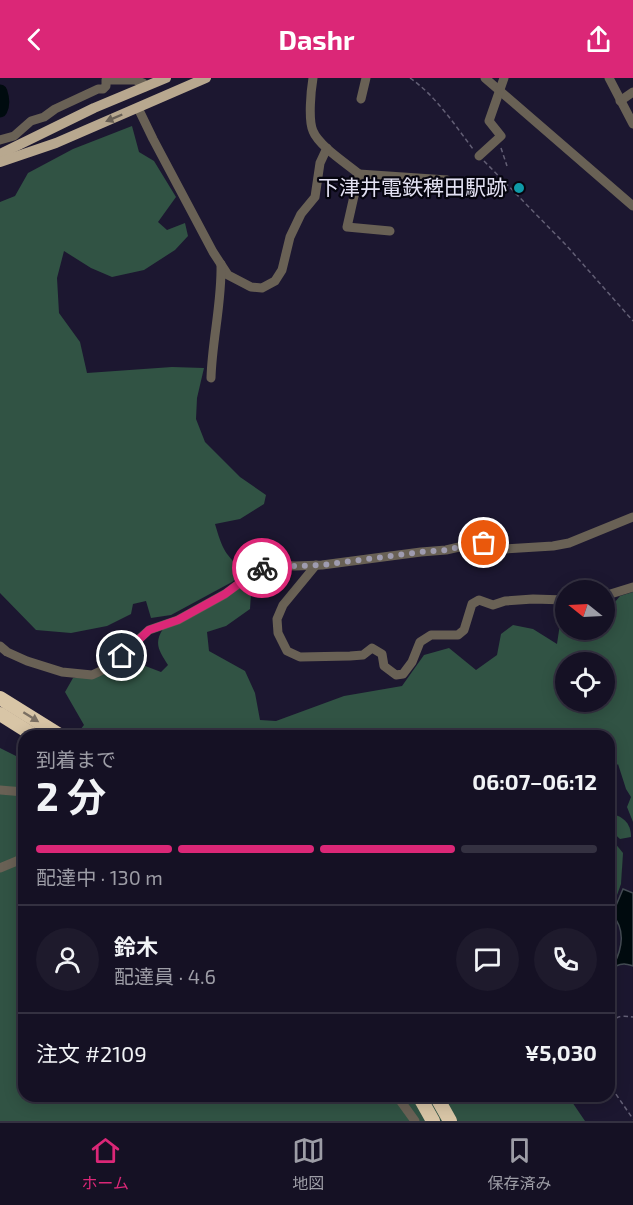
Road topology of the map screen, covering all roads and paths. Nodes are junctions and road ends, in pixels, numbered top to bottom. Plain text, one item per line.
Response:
1 (166, 78) edge
2 (206, 78) edge
3 (313, 78) edge
4 (366, 78) edge
5 (410, 78) edge
6 (485, 78) edge
7 (504, 78) edge
8 (609, 78) edge
9 (144, 87) junction
10 (500, 91) junction
11 (633, 92) edge
12 (361, 99) dead end
13 (620, 101) junction
14 (138, 108) junction
15 (633, 124) edge
16 (497, 139) junction
17 (0, 140) edge
18 (327, 147) junction
19 (0, 154) edge
20 (479, 156) junction
21 (0, 162) edge
22 (507, 166) dead end
23 (359, 174) junction
24 (447, 180) dead end
25 (633, 206) edge
26 (390, 231) dead end
27 (220, 263) junction
28 (633, 321) edge
29 (211, 378) dead end
30 (633, 517) edge
31 (316, 565) junction
32 (633, 587) edge
33 (615, 593) edge
34 (555, 600) edge
35 (0, 646) edge
36 (0, 698) edge
37 (0, 714) edge
38 (25, 730) edge
39 (51, 730) edge
40 (0, 790) edge
41 (18, 792) edge
42 (18, 860) edge
43 (0, 868) edge
44 (633, 1017) edge
45 (615, 1019) edge
46 (615, 1093) edge
47 (402, 1102) edge
48 (423, 1102) edge
49 (439, 1102) edge
50 (633, 1119) edge
51 (415, 1121) edge
52 (434, 1121) edge
53 (450, 1121) edge

1 - 9 main road
2 - 14 main road
3 - 18 street
4 - 12 street
5 - 20 path
6 - 10 street
7 - 10 street
8 - 13 street
9 - 17 street
9 - 19 main road
10 - 16 street
10 - 25 street
11 - 13 street
13 - 15 street
14 -> 21 main road
14 - 27 street
16 - 20 street
16 - 22 path
18 - 23 street
18 - 27 street
20 - 28 path
23 - 24 street
23 - 26 street
27 - 29 street
30 - 31 street
31 - 34 street
31 - 35 street
32 - 33 street
36 -> 39 highway
37 - 38 highway
40 - 41 street
42 - 43 street
44 - 45 path
46 - 50 path
47 - 51 street
48 - 52 highway
49 - 53 highway

